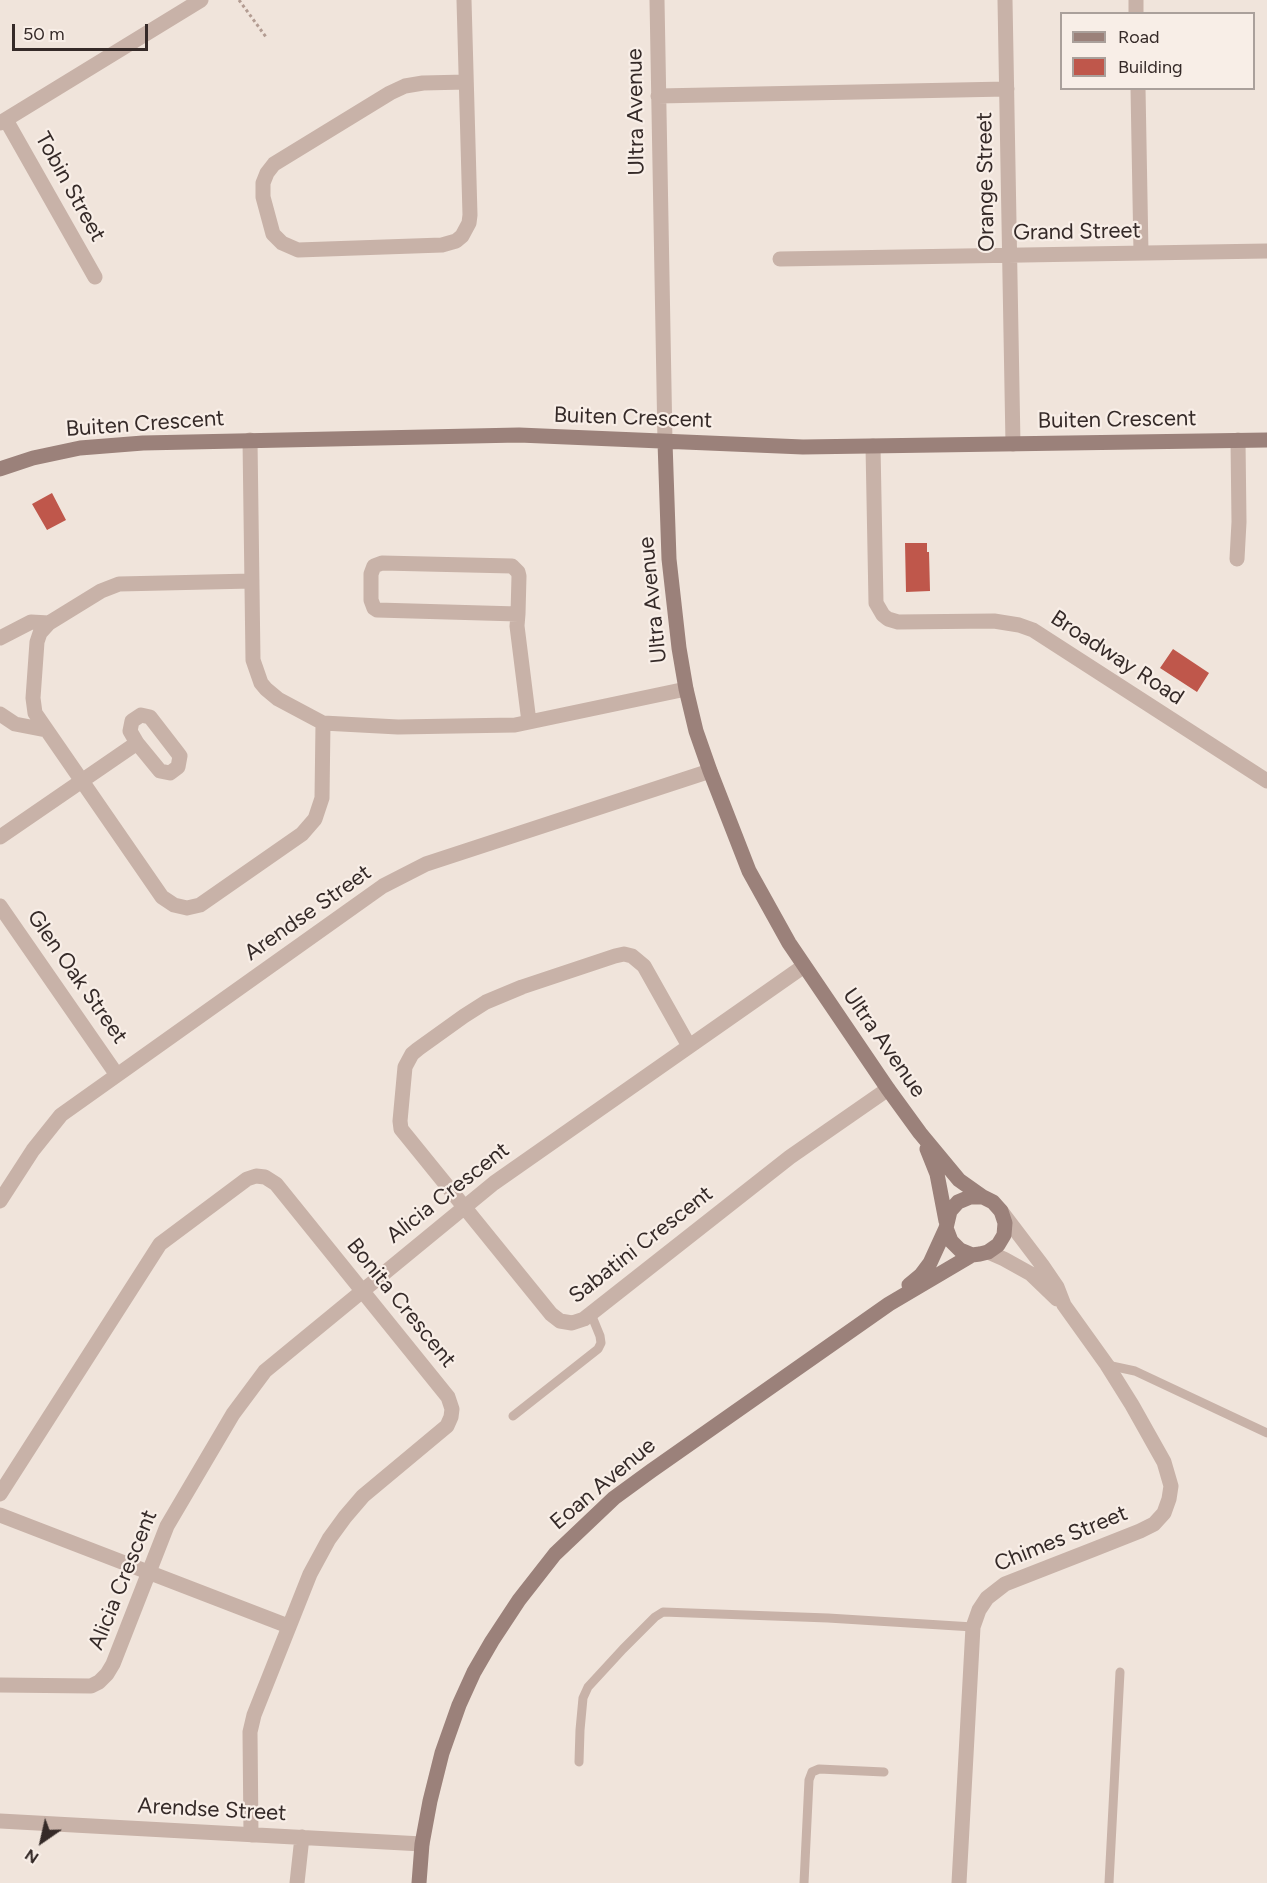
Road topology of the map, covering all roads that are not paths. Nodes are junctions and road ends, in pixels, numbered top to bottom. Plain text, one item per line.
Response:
1 (201, 0) edge
2 (464, 0) edge
3 (657, 0) edge
4 (1005, 0) edge
5 (466, 82) junction
6 (1007, 89) junction
7 (1138, 90) edge
8 (658, 96) junction
9 (3, 121) edge
10 (1267, 251) edge
11 (1141, 253) junction
12 (1010, 255) junction
13 (780, 259) dead end
14 (95, 277) dead end
15 (250, 440) junction
16 (1238, 440) junction
17 (1267, 440) edge
18 (665, 442) junction
19 (1013, 444) junction
20 (873, 446) junction
21 (0, 469) edge
22 (1236, 559) dead end
23 (252, 581) junction
24 (518, 614) junction
25 (49, 623) junction
26 (0, 638) edge
27 (686, 689) junction
28 (0, 714) edge
29 (529, 722) junction
30 (323, 723) junction
31 (46, 730) junction
32 (137, 743) dead end
33 (710, 771) junction
34 (81, 781) junction
35 (1267, 781) edge
36 (0, 837) edge
37 (0, 906) edge
38 (804, 966) junction
39 (689, 1046) junction
40 (117, 1075) junction
41 (888, 1089) junction
42 (920, 1133) junction
43 (983, 1197) junction
44 (0, 1201) edge
45 (464, 1207) junction
46 (1001, 1211) junction
47 (947, 1226) junction
48 (988, 1252) junction
49 (972, 1255) junction
50 (362, 1291) junction
51 (889, 1304) junction
52 (1064, 1305) junction
53 (591, 1314) junction
54 (1107, 1365) junction
55 (513, 1416) dead end
56 (1267, 1433) edge
57 (0, 1494) edge
58 (0, 1515) edge
59 (149, 1572) junction
60 (288, 1626) junction
61 (973, 1627) junction
62 (1120, 1672) dead end
63 (0, 1685) edge
64 (579, 1762) dead end
65 (884, 1772) dead end
66 (0, 1821) edge
67 (251, 1835) junction
68 (302, 1837) junction
69 (422, 1844) junction
70 (297, 1883) edge
71 (420, 1883) edge
72 (804, 1883) edge
73 (959, 1883) edge
74 (1109, 1883) edge

1 - 9 street
2 - 5 street
3 - 8 street, Ultra Avenue
4 - 6 street
5 - 5 street
6 - 8 street, Orange Street
6 - 12 street, Orange Street
7 - 11 street
8 - 18 street, Ultra Avenue
9 - 14 street, Tobin Street
10 - 11 street, Grand Street
11 - 12 street, Grand Street
12 - 13 street, Grand Street
12 - 19 street, Orange Street
15 - 18 street, Buiten Crescent
15 - 21 street, Buiten Crescent
15 - 23 street
16 - 17 street, Buiten Crescent
16 - 19 street, Buiten Crescent
16 - 22 street
18 - 20 street, Buiten Crescent
18 - 27 street, Ultra Avenue
19 - 20 street, Buiten Crescent
20 - 35 street, Broadway Road
23 - 25 street
23 - 30 street
24 - 24 street
24 - 29 street
25 - 26 street
25 - 31 street
27 - 29 street
27 - 33 street, Ultra Avenue
28 - 31 street
29 - 30 street
30 - 34 street
31 - 34 street
32 - 34 street
33 - 38 street, Ultra Avenue
33 - 40 street, Arendse Street
34 - 36 street
37 - 40 street, Glen Oak Street
38 - 39 street, Alicia Crescent
38 - 41 street, Ultra Avenue
39 - 45 street, Alicia Crescent
39 - 45 street, Sabatini Crescent
40 - 44 street, Arendse Street
41 - 42 street, Ultra Avenue
41 - 53 street, Sabatini Crescent
42 - 43 street, Ultra Avenue
42 - 47 street, Ultra Avenue
43 - 46 street
43 - 47 street
45 - 50 street, Alicia Crescent
45 - 53 street, Sabatini Crescent
46 - 48 street
46 - 52 street, Chimes Street
47 - 49 street
47 - 51 street, Eoan Avenue
48 - 49 street
48 - 52 street, Chimes Street
49 - 51 street, Eoan Avenue
50 - 57 street, Bonita Crescent
50 - 59 street, Alicia Crescent
50 - 60 street, Bonita Crescent
51 - 69 street, Eoan Avenue
52 - 54 street, Chimes Street
53 - 55 lane
54 - 56 lane
54 - 61 street, Chimes Street
58 - 59 street
59 - 60 street
59 - 63 street, Alicia Crescent
60 - 67 street, Bonita Crescent
61 - 64 lane
61 - 73 street, Chimes Street
62 - 74 lane
65 - 72 lane
66 - 67 street, Arendse Street
67 - 68 street, Arendse Street
68 - 69 street, Arendse Street
68 - 70 street
69 - 71 street, Eoan Avenue

